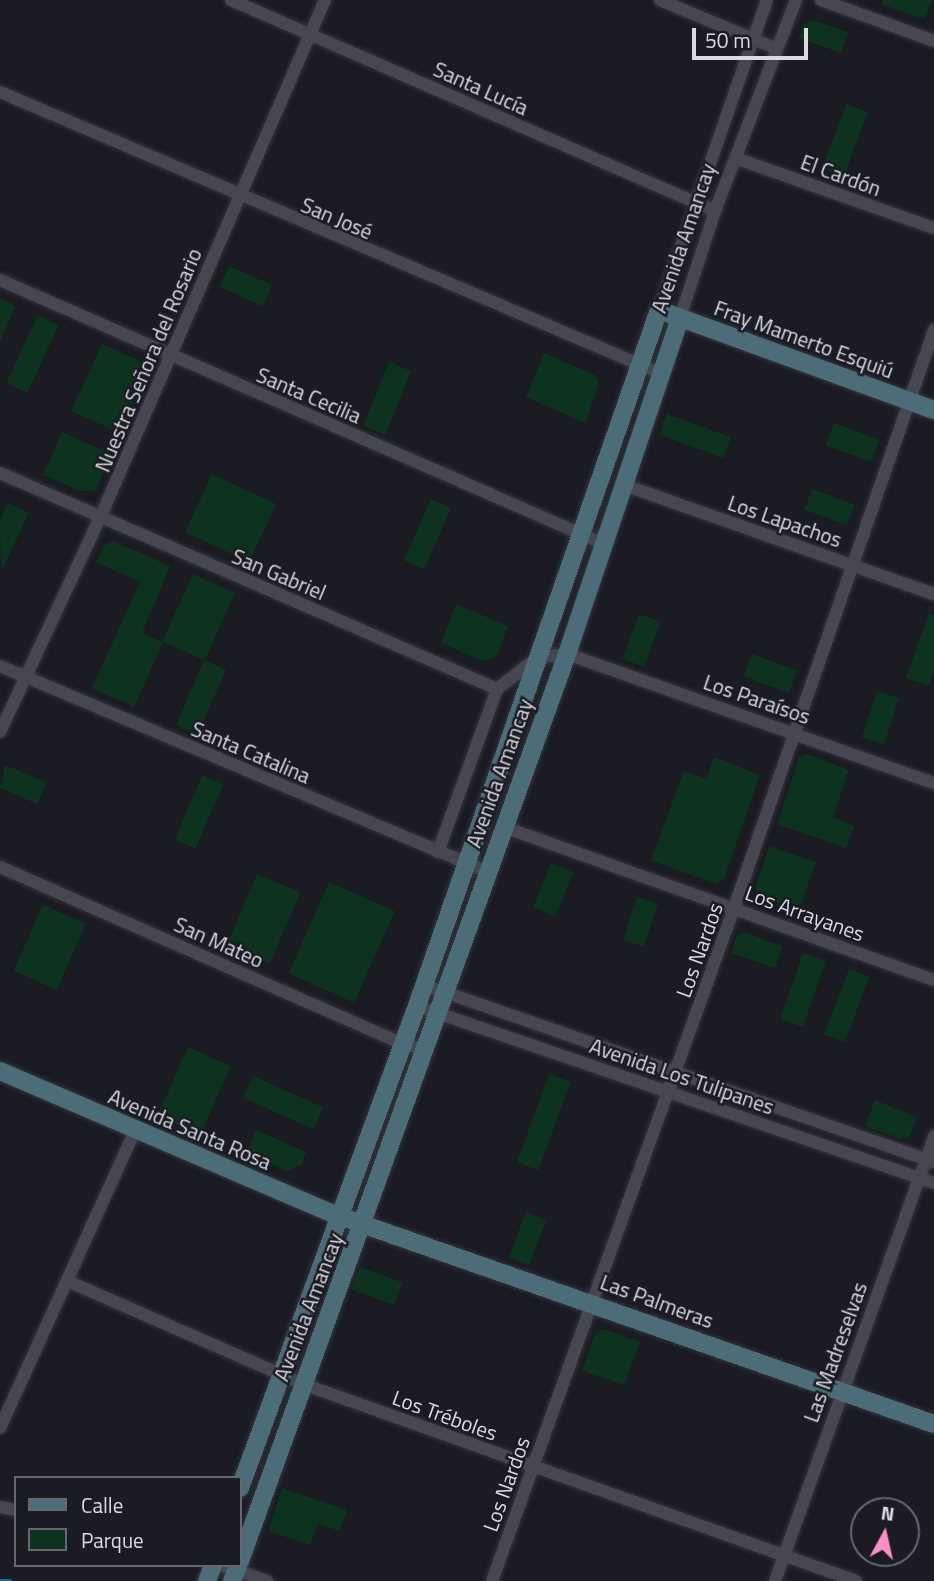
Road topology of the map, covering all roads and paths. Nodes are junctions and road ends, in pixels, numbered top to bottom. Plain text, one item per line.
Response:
1 (231, 0) edge
2 (325, 0) edge
3 (660, 0) edge
4 (767, 0) edge
5 (796, 0) edge
6 (821, 0) edge
7 (309, 35) junction
8 (752, 40) junction
9 (934, 41) edge
10 (777, 49) junction
11 (0, 92) edge
12 (735, 158) junction
13 (238, 197) junction
14 (696, 203) junction
15 (715, 211) junction
16 (934, 228) edge
17 (0, 280) edge
18 (659, 310) junction
19 (680, 318) junction
20 (934, 330) edge
21 (170, 356) junction
22 (639, 368) junction
23 (662, 374) junction
24 (910, 401) junction
25 (934, 410) edge
26 (0, 473) edge
27 (624, 485) junction
28 (100, 518) junction
29 (580, 533) junction
30 (604, 544) junction
31 (855, 565) junction
32 (934, 594) edge
33 (567, 654) junction
34 (537, 658) junction
35 (0, 666) edge
36 (25, 677) junction
37 (497, 689) junction
38 (0, 732) edge
39 (793, 732) junction
40 (934, 783) edge
41 (504, 827) junction
42 (438, 852) junction
43 (466, 864) junction
44 (0, 867) edge
45 (488, 872) junction
46 (734, 908) junction
47 (934, 980) edge
48 (424, 985) junction
49 (445, 992) junction
50 (417, 1006) junction
51 (438, 1013) junction
52 (400, 1043) junction
53 (424, 1049) junction
54 (0, 1071) edge
55 (674, 1073) junction
56 (668, 1092) junction
57 (135, 1131) junction
58 (934, 1136) edge
59 (930, 1160) edge
60 (919, 1177) junction
61 (934, 1182) edge
62 (339, 1216) junction
63 (364, 1223) junction
64 (67, 1281) junction
65 (590, 1301) junction
66 (279, 1374) junction
67 (303, 1384) junction
68 (841, 1391) junction
69 (934, 1424) edge
70 (0, 1428) edge
71 (533, 1466) junction
72 (242, 1482) edge
73 (242, 1547) edge
74 (784, 1555) junction
75 (234, 1568) edge
76 (267, 1581) edge
77 (492, 1581) edge
78 (775, 1581) edge
79 (856, 1581) edge

1 - 7 street, Santa Lucía
2 - 7 street, Nuestra Señora del Rosario
3 - 8 street
4 - 8 street, Avenida Amancay
5 - 10 street, Avenida Amancay
6 - 9 street
7 - 13 street, Nuestra Señora del Rosario
7 - 14 street, Santa Lucía
8 - 10 street
8 - 14 street, Avenida Amancay
10 - 12 street, Avenida Amancay
11 - 13 street, San José
12 - 15 street, Avenida Amancay
12 - 16 street, El Cardón
13 - 21 street, Nuestra Señora del Rosario
13 - 22 street, San José
14 - 15 street, Santa Lucía
14 - 18 street, Avenida Amancay
15 - 19 street, Avenida Amancay
17 - 21 street, Santa Cecilia
18 - 19 street, Fray Mamerto Esquiú
18 - 22 street, Avenida Amancay
19 - 23 street, Avenida Amancay
19 - 24 street, Fray Mamerto Esquiú
20 - 24 street, Los Nardos
21 - 28 street, Nuestra Señora del Rosario
21 - 29 street, Santa Cecilia
22 - 23 street, San José
22 - 29 street, Avenida Amancay
23 - 27 street, Avenida Amancay
24 - 25 street, Fray Mamerto Esquiú
24 - 31 street, Los Nardos
26 - 28 street, San Gabriel
27 - 30 street, Avenida Amancay
27 - 31 street, Los Lapachos
28 - 36 street, Nuestra Señora del Rosario
28 - 37 street, San Gabriel
29 - 30 street, Santa Cecilia
29 - 34 street, Avenida Amancay
30 - 33 street, Avenida Amancay
31 - 32 street, Los Lapachos
31 - 39 street, Los Nardos
33 - 34 street
33 - 39 street, Los Paraísos
33 - 41 street, Avenida Amancay
34 - 37 street
34 - 43 street, Avenida Amancay
35 - 36 street, Santa Catalina
36 - 38 street, Nuestra Señora del Rosario
36 - 42 street, Santa Catalina
37 - 42 street
39 - 40 street, Los Paraísos
39 - 46 street, Los Nardos
41 - 45 street, Avenida Amancay
41 - 46 street, Los Arrayanes
42 - 43 street, Santa Catalina
43 - 45 street, Santa Catalina
43 - 48 street, Avenida Amancay
44 - 52 street, San Mateo
45 - 49 street, Avenida Amancay
46 - 47 street, Los Arrayanes
46 - 55 street, Los Nardos
48 - 49 street, Avenida Los Tulipanes
48 - 50 street, Avenida Amancay
49 - 51 street, Avenida Amancay
49 - 55 street, Avenida Los Tulipanes
50 - 51 street, Avenida Los Tulipanes
50 - 52 street, Avenida Amancay
51 - 53 street, Avenida Amancay
51 - 56 street, Avenida Los Tulipanes
52 - 53 street, San Mateo
52 - 62 street, Avenida Amancay
53 - 63 street, Avenida Amancay
54 - 57 street, Avenida Santa Rosa
55 - 56 street, Los Nardos
55 - 59 street, Avenida Los Tulipanes
56 - 60 street, Avenida Los Tulipanes
56 - 65 street, Los Nardos
57 - 62 street, Avenida Santa Rosa
57 - 64 street
58 - 59 street, Las Madreselvas
59 - 60 street, Las Madreselvas
60 - 61 street, Avenida Los Tulipanes
60 - 68 street, Las Madreselvas
62 - 63 street, Avenida Santa Rosa
62 - 66 street, Avenida Amancay
63 - 65 street, Las Palmeras
63 - 67 street, Avenida Amancay
64 - 66 street, Los Tréboles
64 - 70 street
65 - 68 street, Las Palmeras
65 - 71 street, Los Nardos
66 - 67 street, Los Tréboles
66 - 72 street, Avenida Amancay
67 - 71 street, Los Tréboles
67 - 73 street, Avenida Amancay
68 - 69 street, Las Palmeras
68 - 74 street, Las Madreselvas
71 - 74 street, Los Tréboles
71 - 77 street, Los Nardos
74 - 78 street, Las Madreselvas
74 - 79 street, Los Tréboles
75 - 76 street

